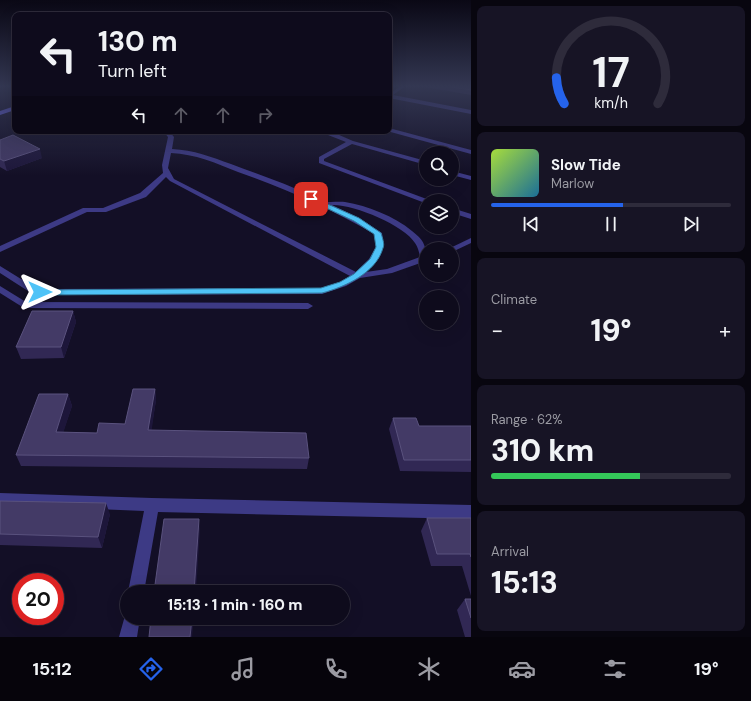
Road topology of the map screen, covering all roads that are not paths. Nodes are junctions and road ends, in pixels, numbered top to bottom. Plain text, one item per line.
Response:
1 (392, 131) edge
2 (168, 134) edge
3 (330, 134) edge
4 (351, 142) junction
5 (169, 151) junction
6 (471, 152) edge
7 (419, 161) edge
8 (166, 174) junction
9 (459, 175) edge
10 (471, 178) edge
11 (419, 198) edge
12 (325, 205) junction
13 (459, 213) edge
14 (471, 217) edge
15 (471, 240) edge
16 (419, 242) edge
17 (459, 246) edge
18 (0, 249) edge
19 (419, 261) edge
20 (0, 269) edge
21 (356, 276) junction
22 (0, 289) edge
23 (308, 306) dead end
24 (0, 498) edge
25 (152, 505) junction
26 (471, 512) edge
27 (137, 585) edge
28 (131, 625) edge
29 (128, 637) edge

1 - 6 street
2 - 5 street
3 - 4 street
4 - 7 street
4 - 11 street
5 - 8 street
5 - 12 street
8 - 18 street
8 - 21 street
9 - 10 street
12 - 16 street
12 - 21 street
13 - 14 street
15 - 17 street
19 - 21 street
20 - 21 street
22 - 23 street
24 - 25 street
25 - 26 street
25 - 27 street
28 - 29 street

